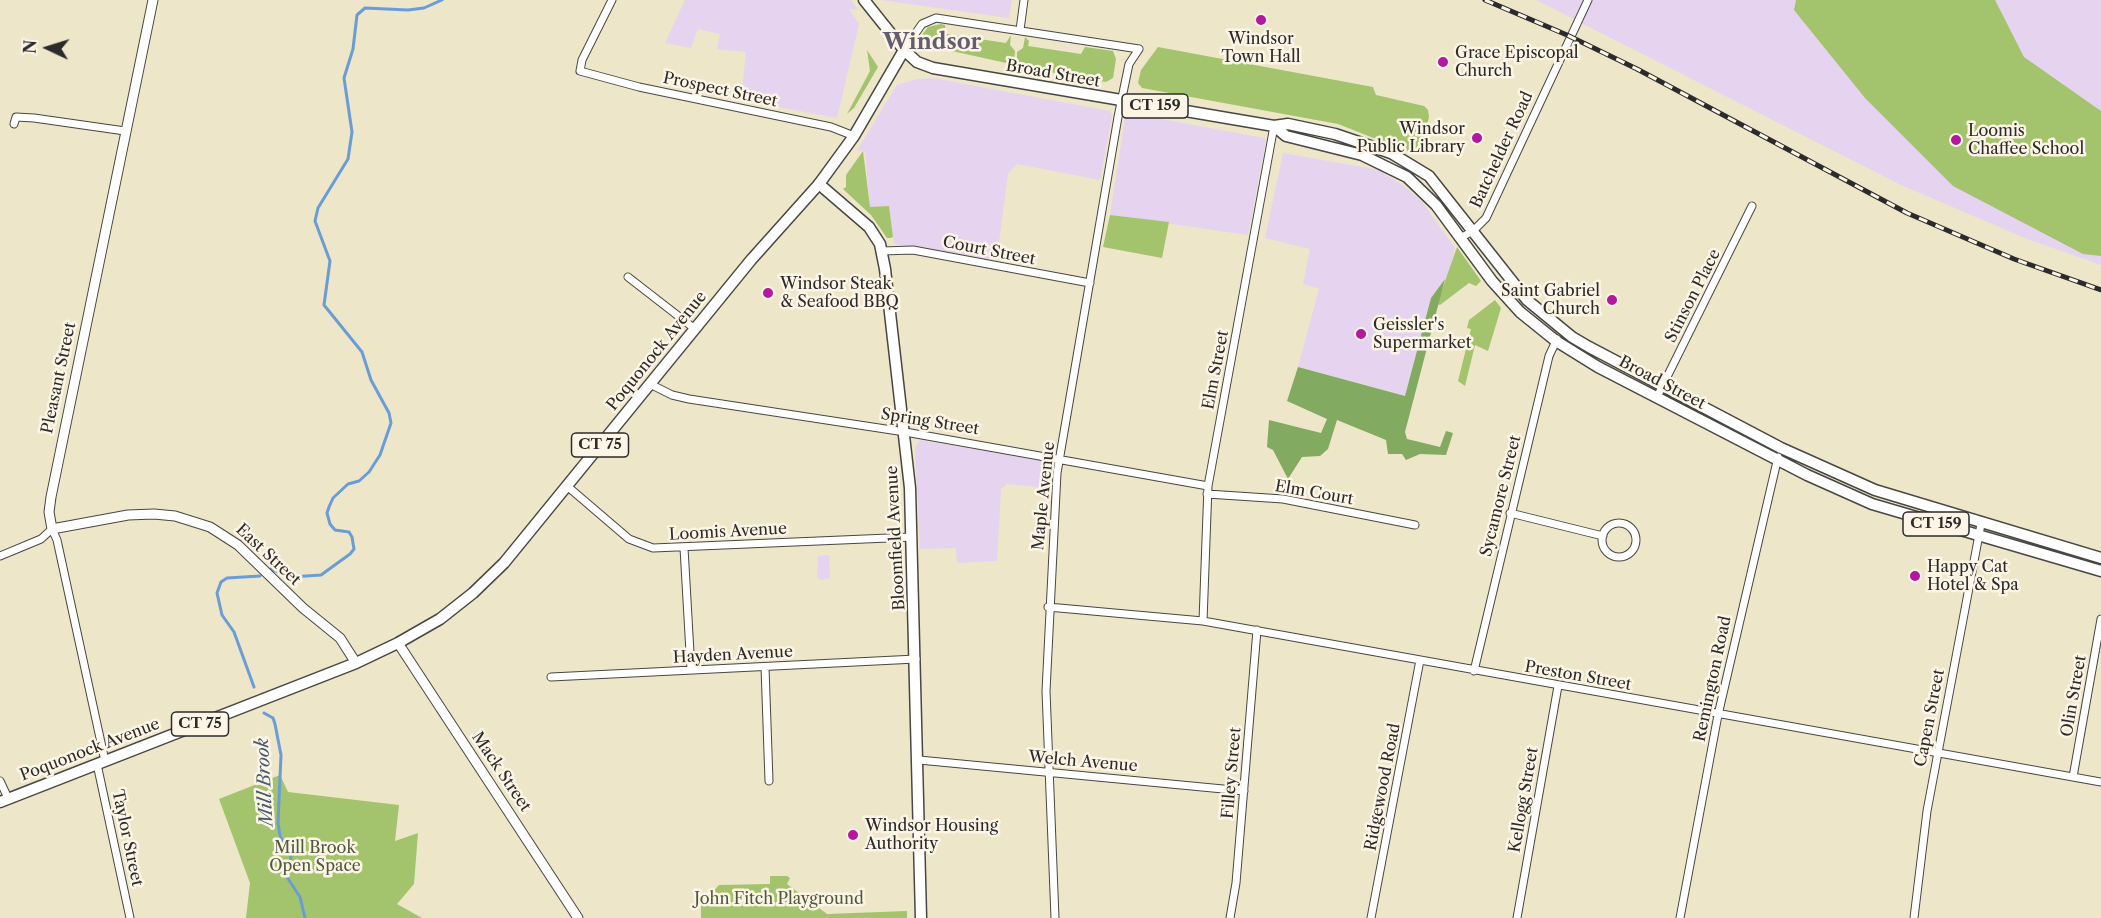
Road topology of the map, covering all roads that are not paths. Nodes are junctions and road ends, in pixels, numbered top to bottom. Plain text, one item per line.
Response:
1 (153, 0) edge
2 (612, 0) edge
3 (864, 0) edge
4 (1024, 0) edge
5 (1588, 0) edge
6 (1020, 30) junction
7 (904, 50) junction
8 (1122, 101) junction
9 (14, 124) dead end
10 (1274, 126) junction
11 (125, 131) junction
12 (854, 136) junction
13 (1375, 147) junction
14 (1373, 159) junction
15 (1413, 165) junction
16 (1407, 177) junction
17 (819, 184) junction
18 (1752, 206) dead end
19 (1473, 231) junction
20 (1460, 238) junction
21 (882, 251) junction
22 (628, 277) dead end
23 (1090, 283) junction
24 (695, 328) junction
25 (1563, 330) junction
26 (1556, 340) junction
27 (650, 384) junction
28 (1662, 386) junction
29 (1657, 397) junction
30 (905, 432) junction
31 (1780, 448) junction
32 (1059, 458) junction
33 (1777, 459) junction
34 (567, 486) junction
35 (1207, 490) junction
36 (1510, 513) junction
37 (1981, 524) junction
38 (1415, 525) dead end
39 (52, 530) junction
40 (1603, 536) junction
41 (1979, 536) junction
42 (912, 537) junction
43 (684, 548) junction
44 (0, 556) edge
45 (2101, 558) edge
46 (2101, 571) edge
47 (1048, 607) junction
48 (2101, 619) edge
49 (1203, 621) junction
50 (1257, 630) junction
51 (398, 643) junction
52 (916, 659) junction
53 (1420, 660) junction
54 (356, 663) junction
55 (765, 667) junction
56 (691, 670) junction
57 (1474, 670) junction
58 (551, 677) dead end
59 (1558, 686) junction
60 (1718, 715) junction
61 (1937, 754) junction
62 (919, 760) junction
63 (101, 762) junction
64 (1049, 772) junction
65 (2073, 777) junction
66 (769, 780) dead end
67 (0, 781) edge
68 (2101, 782) edge
69 (1244, 791) junction
70 (4, 800) edge
71 (130, 918) edge
72 (578, 918) edge
73 (921, 918) edge
74 (1055, 918) edge
75 (1230, 918) edge
76 (1371, 918) edge
77 (1517, 918) edge
78 (1680, 918) edge
79 (1914, 918) edge

1 - 11 street, Pleasant Street
2 - 12 street, Prospect Street
3 - 7 main road, CT 159
4 - 6 street
5 - 19 street, Batchelder Road
6 - 7 street
6 - 8 street, Maple Avenue
7 - 8 main road, Broad Street / CT 159
7 - 12 main road, Poquonock Avenue / CT 75
8 - 10 main road, Broad Street / CT 159
8 - 23 street, Maple Avenue
9 - 11 street
10 - 13 main road, Broad Street / CT 159
10 - 14 main road, Broad Street / CT 159
10 - 35 street, Elm Street
11 - 39 street, Pleasant Street
12 - 17 main road, Poquonock Avenue / CT 75
13 - 14 main road
13 - 15 main road, Broad Street / CT 159
14 - 16 main road, Broad Street / CT 159
15 - 16 main road
15 - 19 main road, Broad Street / CT 159
16 - 20 main road, Broad Street / CT 159
17 - 21 main road, Bloomfield Avenue
17 - 24 main road, Poquonock Avenue / CT 75
18 - 28 street, Stinson Place
19 - 20 street, Batchelder Road
19 - 25 main road, Broad Street / CT 159
20 - 26 main road, Broad Street / CT 159
21 - 23 street, Court Street
21 - 30 main road, Bloomfield Avenue
22 - 24 street
23 - 32 street, Maple Avenue
24 - 27 main road, Poquonock Avenue / CT 75
25 - 26 street, Sycamore Street
25 - 28 main road, Broad Street / CT 159
26 - 29 main road, Broad Street / CT 159
26 - 36 street, Sycamore Street
27 - 30 street, Spring Street
27 - 34 main road, Poquonock Avenue / CT 75
28 - 29 street, Stinson Place
28 - 31 main road, Broad Street / CT 159
29 - 33 main road, Broad Street / CT 159
30 - 32 street, Spring Street
30 - 42 main road, Bloomfield Avenue
31 - 33 street, Remington Road
31 - 37 main road, Broad Street / CT 159
32 - 35 street, Spring Street
32 - 47 street, Maple Avenue
33 - 41 main road, Broad Street / CT 159
33 - 60 street, Remington Road
34 - 43 street, Loomis Avenue
34 - 51 main road, Poquonock Avenue / CT 75
35 - 38 street, Elm Court
35 - 49 street, Elm Street
36 - 40 street
36 - 57 street, Sycamore Street
37 - 41 street, Capen Street
37 - 45 main road, Broad Street / CT 159
39 - 44 street, East Street
39 - 54 street, East Street
39 - 63 street, Pleasant Street
40 - 40 street
41 - 46 main road, Broad Street / CT 159
41 - 61 street, Capen Street
42 - 43 street, Loomis Avenue
42 - 52 main road, Bloomfield Avenue
43 - 56 street
47 - 49 street, Preston Street
47 - 64 street, Maple Avenue
48 - 65 street, Olin Street
49 - 50 street, Preston Street
50 - 53 street, Preston Street
50 - 69 street, Filley Street
51 - 54 main road, Poquonock Avenue / CT 75
51 - 72 street, Mack Street
52 - 55 street, Hayden Avenue
52 - 62 main road, Bloomfield Avenue
53 - 57 street, Preston Street
53 - 76 street, Ridgewood Road
54 - 63 main road, Poquonock Avenue / CT 75
55 - 56 street, Hayden Avenue
55 - 66 street
56 - 58 street, Hayden Avenue
57 - 59 street, Preston Street
59 - 60 street, Preston Street
59 - 77 street, Kellogg Street
60 - 61 street, Preston Street
60 - 78 street, Remington Road
61 - 65 street, Preston Street
61 - 79 street, Capen Street
62 - 64 street, Welch Avenue
62 - 73 main road, Bloomfield Avenue
63 - 70 main road, Poquonock Avenue / CT 75
63 - 71 street, Taylor Street
64 - 69 street, Welch Avenue
64 - 74 street, Maple Avenue
65 - 68 street, Preston Street
67 - 70 street
69 - 75 street, Filley Street

